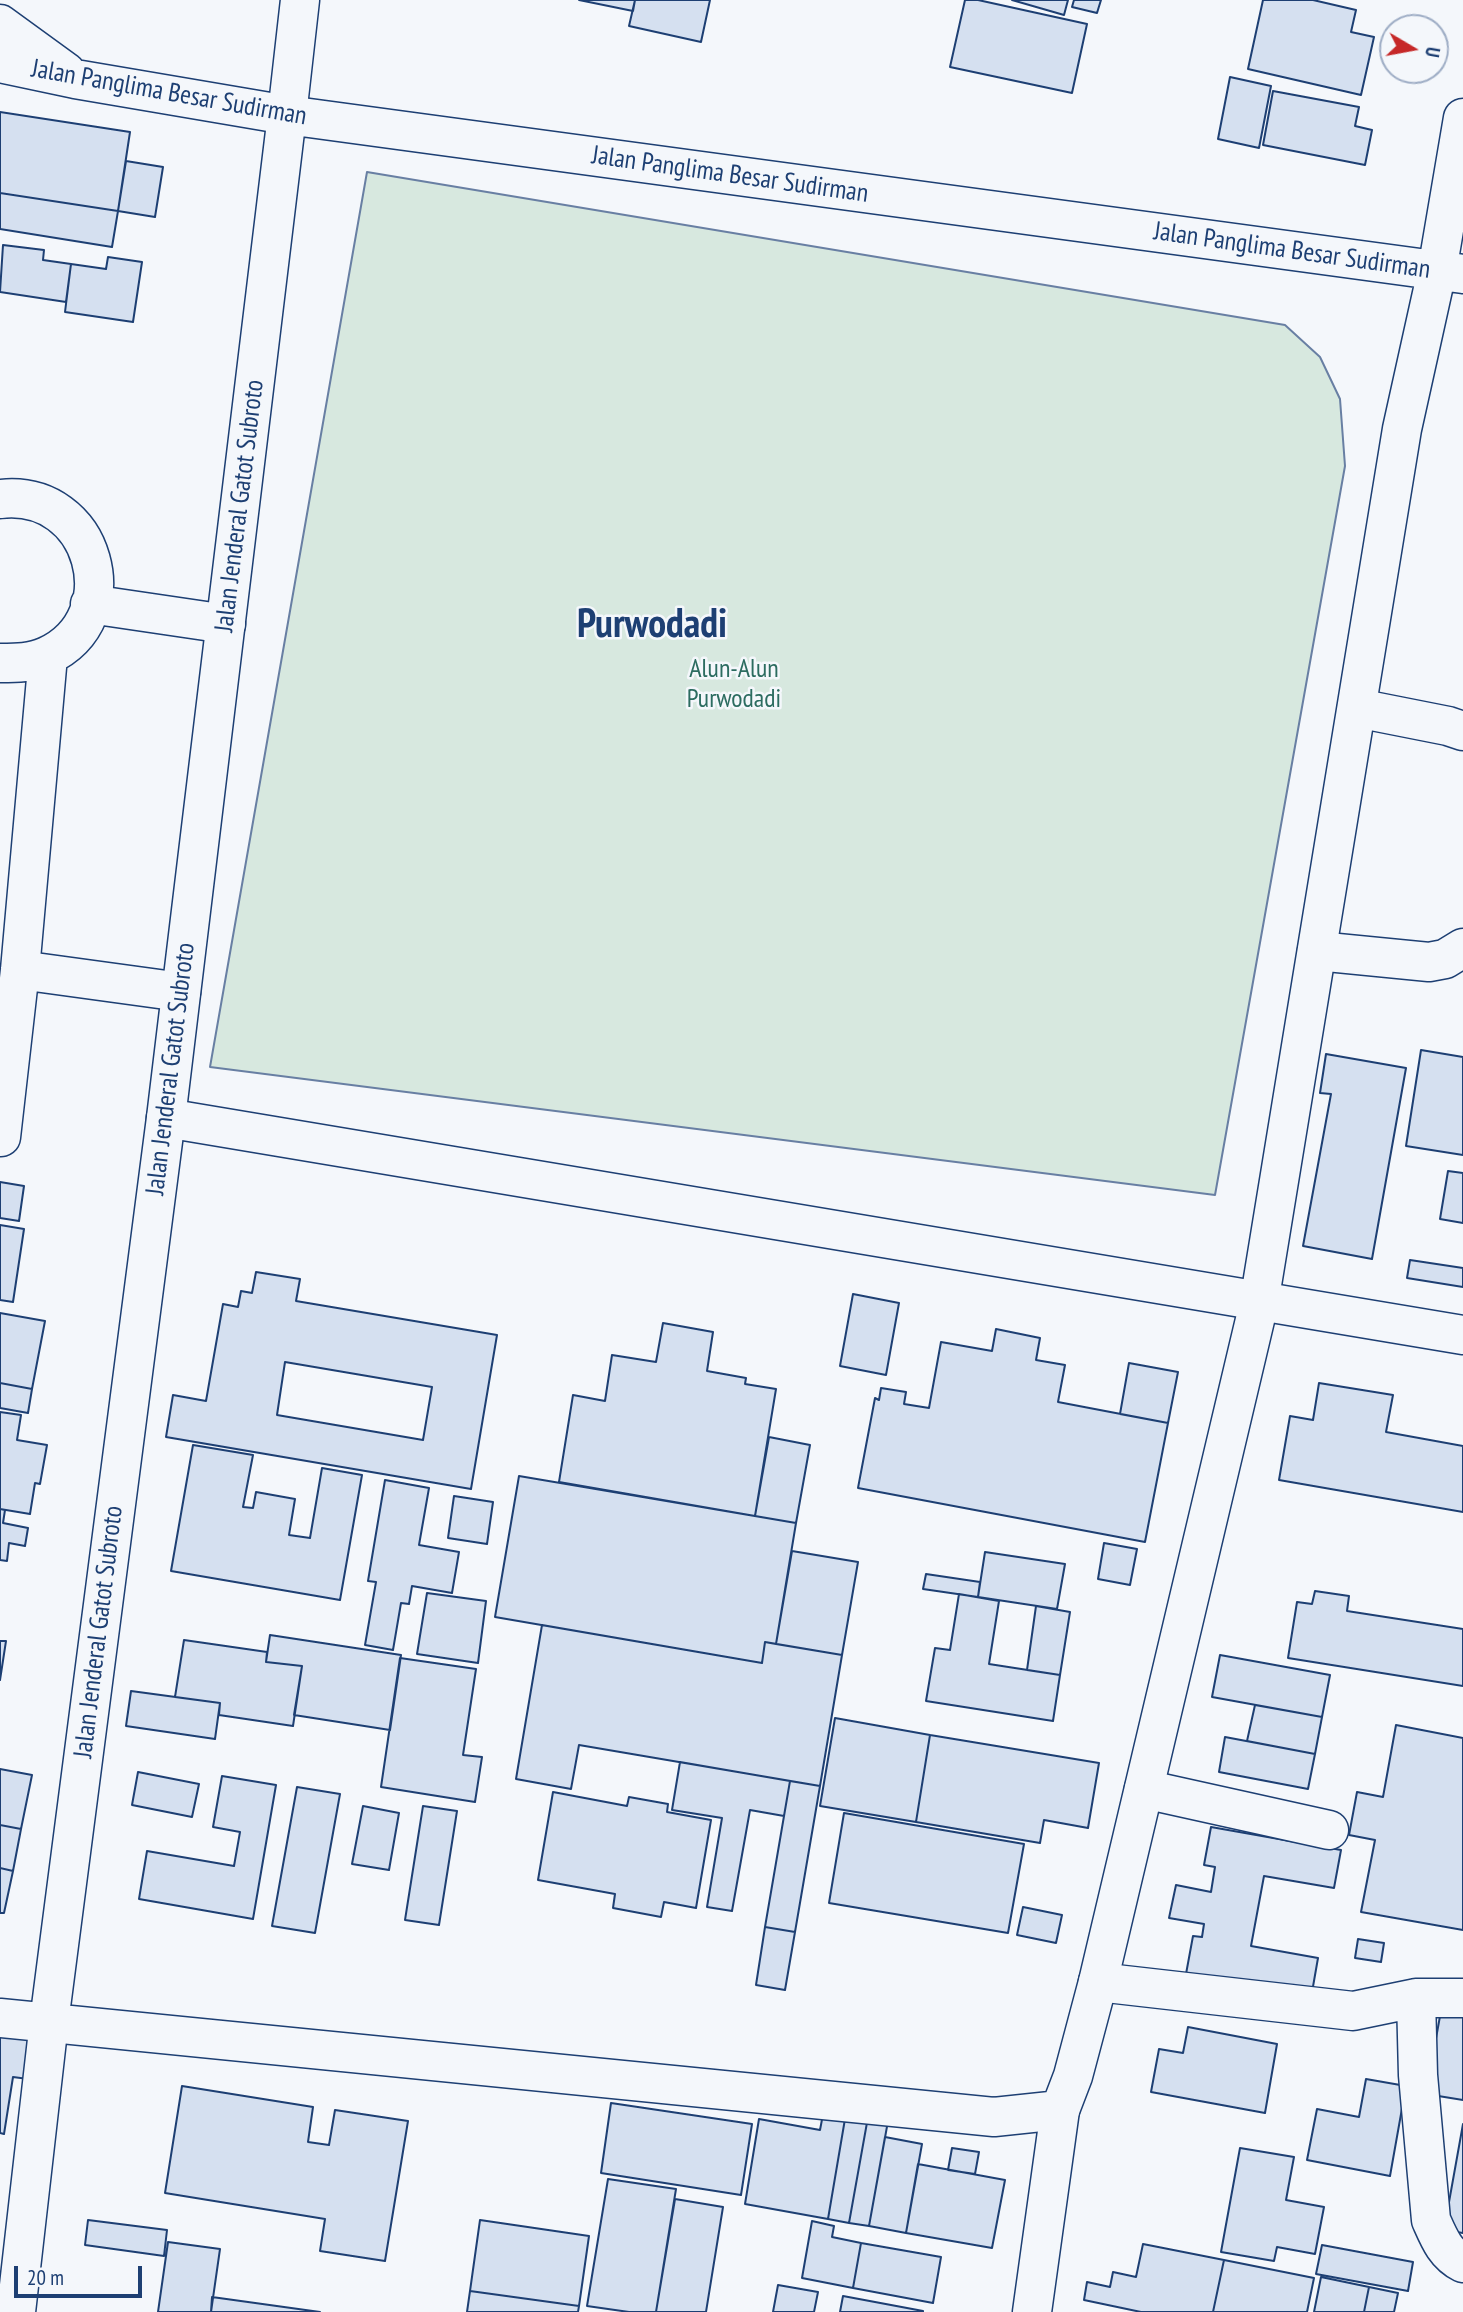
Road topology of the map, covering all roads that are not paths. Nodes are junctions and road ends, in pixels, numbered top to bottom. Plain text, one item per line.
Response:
1 (300, 0) edge
2 (0, 24) edge
3 (0, 63) edge
4 (75, 79) junction
5 (287, 115) junction
6 (1463, 118) edge
7 (1450, 272) edge
8 (0, 499) edge
9 (90, 604) junction
10 (226, 624) junction
11 (48, 656) junction
12 (0, 663) edge
13 (1357, 708) junction
14 (1463, 731) edge
15 (1463, 948) edge
16 (1317, 951) junction
17 (20, 970) junction
18 (181, 992) junction
19 (166, 1118) junction
20 (1, 1137) edge
21 (1259, 1303) junction
22 (1463, 1335) edge
23 (1144, 1789) junction
24 (1329, 1830) dead end
25 (1098, 1982) junction
26 (1416, 1998) junction
27 (1463, 1998) edge
28 (0, 2018) edge
29 (49, 2022) junction
30 (1060, 2110) junction
31 (1463, 2263) edge
32 (16, 2312) edge
33 (1032, 2312) edge

1 - 5 main road, Jalan Jenderal Gatot Subroto
2 - 4 main road
3 - 4 main road, Jalan Panglima Besar Sudirman
4 - 5 main road, Jalan Panglima Besar Sudirman
5 - 7 main road, Jalan Panglima Besar Sudirman
5 - 10 main road, Jalan Jenderal Gatot Subroto
6 - 7 main road
7 - 13 main road
8 - 9 main road
9 - 10 main road
9 - 11 main road
10 - 18 main road, Jalan Jenderal Gatot Subroto
11 - 12 main road
11 - 17 main road
13 - 14 main road
13 - 16 main road
15 - 16 main road
16 - 21 main road
17 - 18 main road
17 - 20 main road
18 - 19 main road, Jalan Jenderal Gatot Subroto
19 - 21 main road
19 - 29 main road, Jalan Jenderal Gatot Subroto
21 - 22 main road
21 - 23 main road
23 - 24 main road
23 - 25 main road
25 - 26 main road
25 - 30 main road
26 - 27 main road
26 - 31 main road
28 - 29 main road
29 - 30 main road
29 - 32 main road, Jalan Jenderal Gatot Subroto
30 - 33 main road

